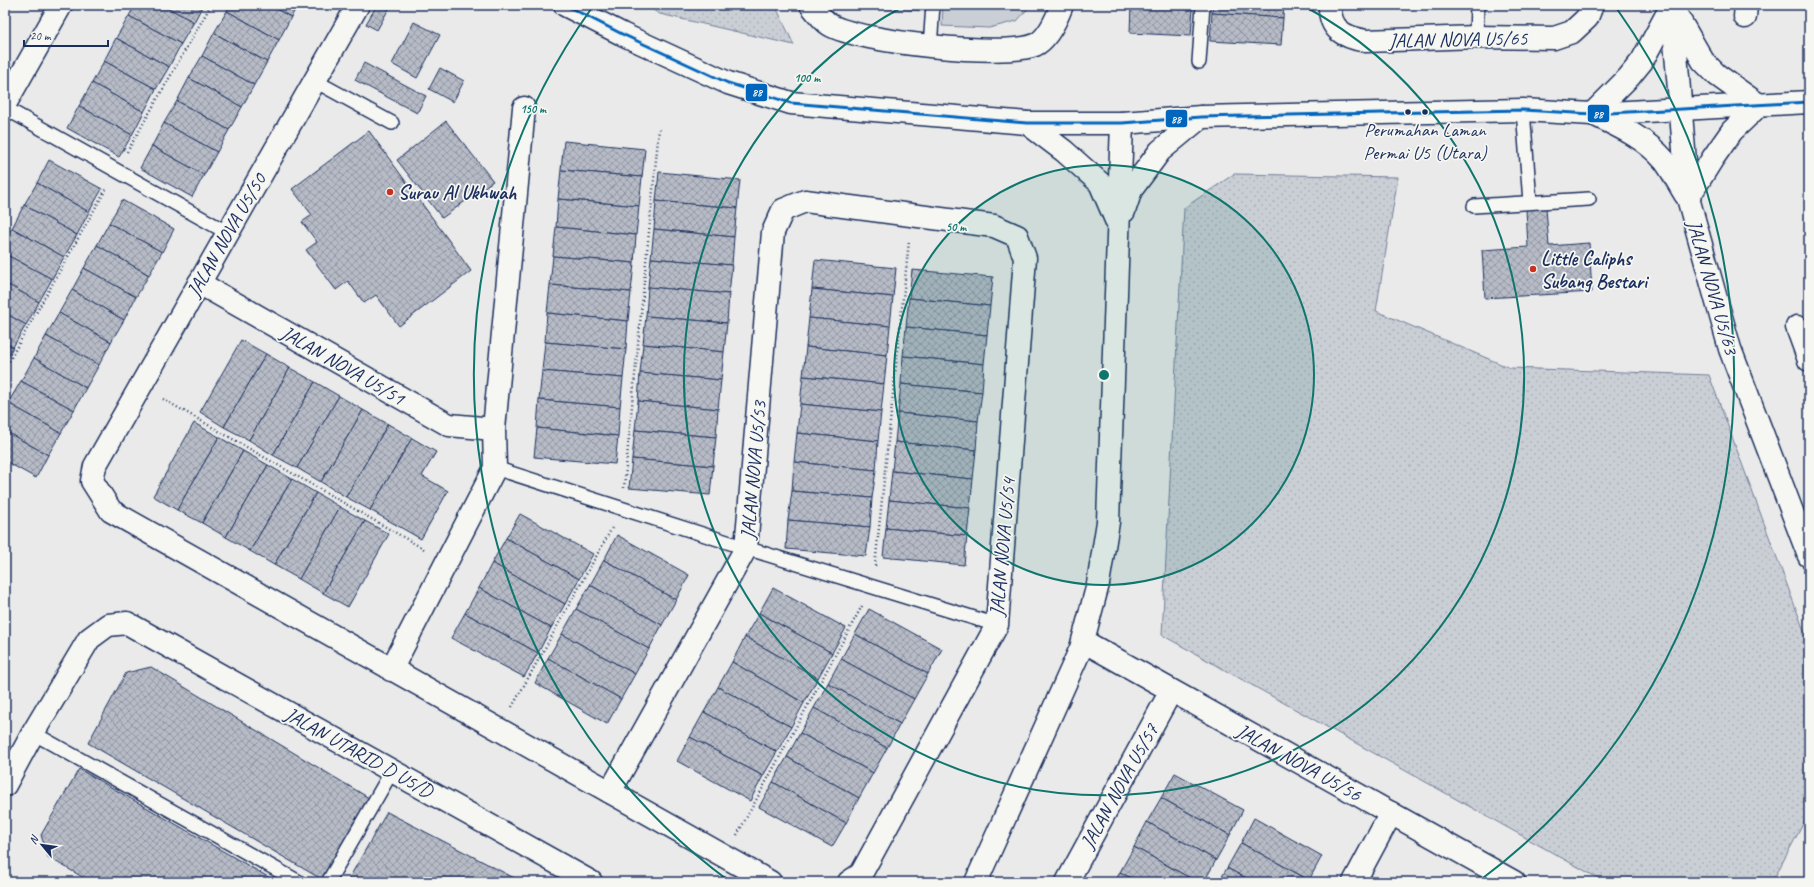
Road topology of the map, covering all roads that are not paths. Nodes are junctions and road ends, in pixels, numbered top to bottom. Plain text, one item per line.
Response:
1 (61, 5) edge
2 (358, 5) edge
3 (565, 5) edge
4 (811, 5) edge
5 (933, 5) edge
6 (1062, 5) edge
7 (1203, 5) edge
8 (1330, 5) edge
9 (1477, 5) edge
10 (1592, 5) edge
11 (1672, 5) edge
12 (1476, 38) junction
13 (930, 47) junction
14 (1200, 62) dead end
15 (315, 81) junction
16 (1809, 102) edge
17 (5, 104) edge
18 (1759, 105) junction
19 (5, 108) edge
20 (524, 108) dead end
21 (1680, 109) junction
22 (1524, 110) junction
23 (1592, 114) junction
24 (1201, 117) junction
25 (1122, 122) junction
26 (392, 124) dead end
27 (1027, 124) junction
28 (1688, 198) junction
29 (1589, 199) dead end
30 (1530, 202) junction
31 (1474, 206) dead end
32 (1118, 227) junction
33 (228, 233) junction
34 (1025, 258) joint
35 (199, 283) junction
36 (1797, 327) dead end
37 (1809, 360) edge
38 (494, 429) junction
39 (495, 468) junction
40 (746, 548) junction
41 (1809, 556) edge
42 (997, 625) junction
43 (1083, 641) junction
44 (391, 670) junction
45 (1171, 691) junction
46 (33, 733) junction
47 (392, 771) junction
48 (5, 785) edge
49 (610, 792) junction
50 (1391, 813) junction
51 (855, 878) edge
52 (299, 882) edge
53 (328, 882) edge
54 (591, 882) edge
55 (770, 882) edge
56 (976, 882) edge
57 (1067, 882) edge
58 (1354, 882) edge
59 (1514, 882) edge

1 - 17 street
2 - 15 street, JALAN NOVA U5/50
3 - 27 street
4 - 13 street
5 - 13 lane
6 - 13 street
7 - 14 lane
8 - 12 street, JALAN NOVA U5/65
9 - 12 lane
10 - 12 street, JALAN NOVA U5/65
11 - 18 street
11 - 21 street, JALAN NOVA U5/63
11 - 23 street
15 - 26 lane
15 - 33 street, JALAN NOVA U5/50
16 - 18 street
18 - 21 street
18 - 28 street
19 - 33 lane
20 - 38 street
21 - 23 street
21 - 28 street, JALAN NOVA U5/63
22 - 23 street
22 - 24 street
22 - 30 lane
23 - 28 street
24 - 25 street
24 - 32 street
25 - 27 street
25 - 32 street
27 - 32 street
28 - 41 street, JALAN NOVA U5/63
29 - 30 lane
30 - 31 lane
32 - 43 street
33 - 35 street, JALAN NOVA U5/50
34 - 40 street, JALAN NOVA U5/53
34 - 42 street, JALAN NOVA U5/54
35 - 38 street, JALAN NOVA U5/51
35 - 44 street, JALAN NOVA U5/50
36 - 37 street
38 - 39 street
39 - 40 lane
39 - 44 street
40 - 42 lane
40 - 49 street, JALAN NOVA U5/53
42 - 51 street, JALAN NOVA U5/54
43 - 45 street, JALAN NOVA U5/56
43 - 56 street
44 - 49 street
45 - 50 street, JALAN NOVA U5/56
45 - 57 street, JALAN NOVA U5/57
46 - 47 street, JALAN UTARID D U5/D
46 - 48 street
46 - 52 lane
47 - 53 lane
47 - 54 street, JALAN UTARID D U5/D
49 - 55 street
50 - 58 street
50 - 59 street, JALAN NOVA U5/56

